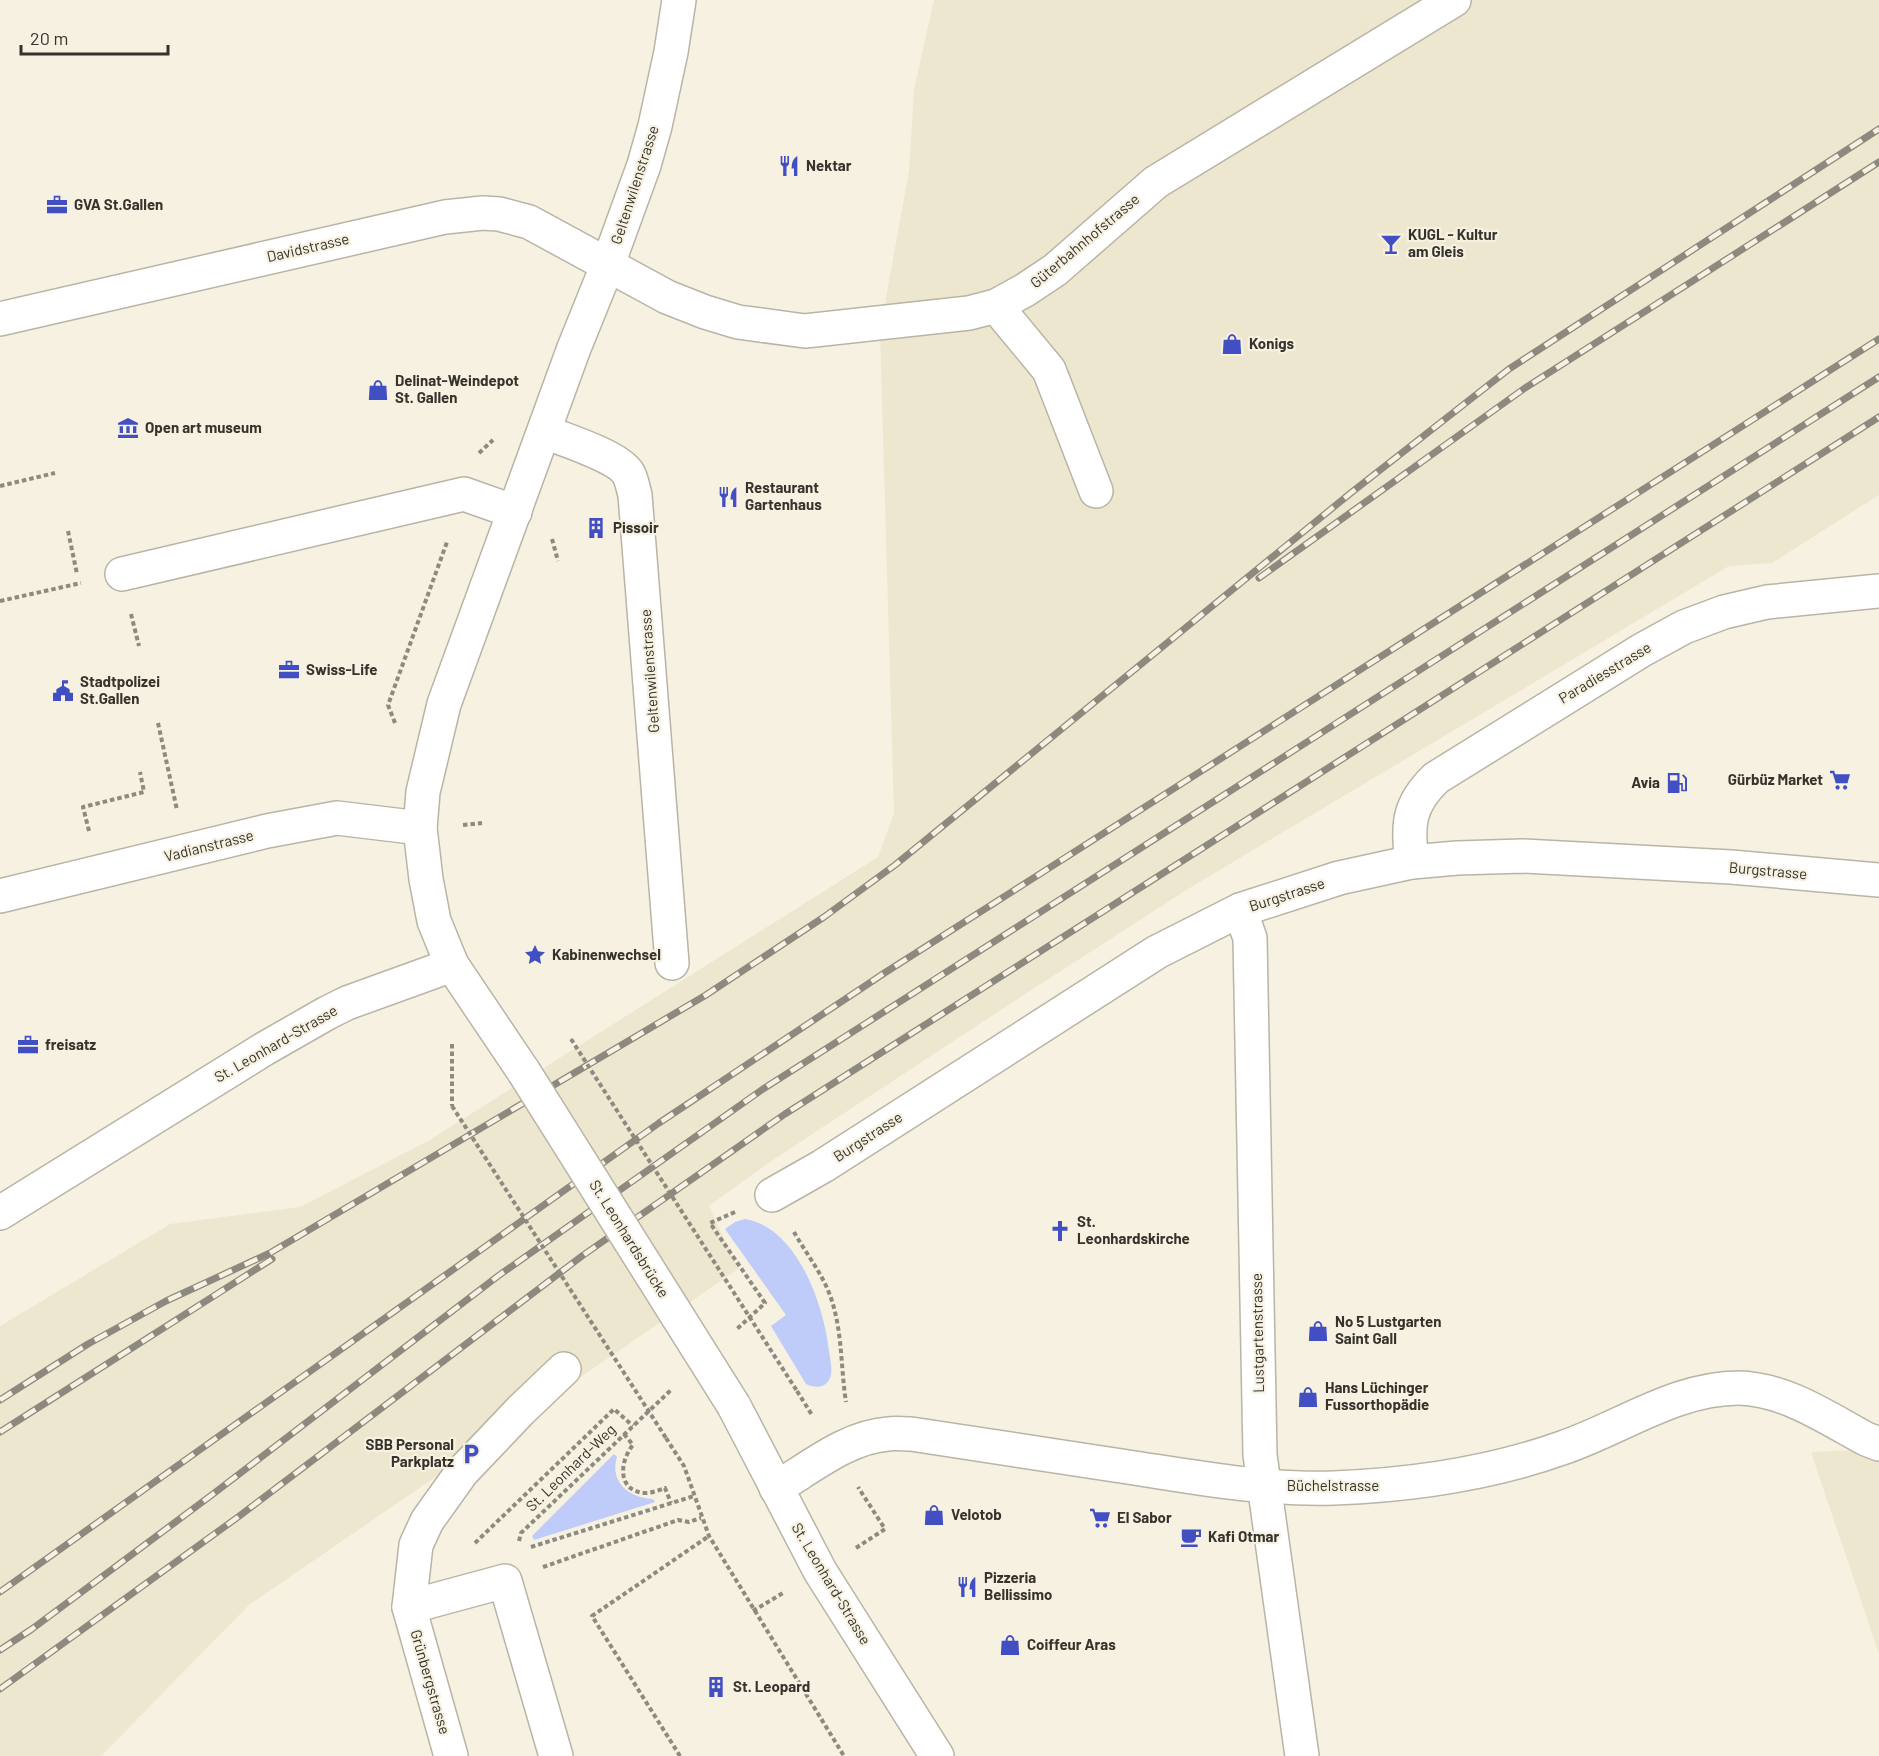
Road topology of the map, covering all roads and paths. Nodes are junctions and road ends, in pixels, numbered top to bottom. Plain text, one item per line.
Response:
1 (679, 0) edge
2 (1454, 0) edge
3 (608, 264) junction
4 (983, 310) junction
5 (0, 319) edge
6 (545, 432) junction
7 (55, 473) dead end
8 (0, 486) edge
9 (1096, 491) dead end
10 (464, 494) junction
11 (515, 512) junction
12 (68, 531) dead end
13 (122, 574) dead end
14 (80, 583) dead end
15 (1879, 591) edge
16 (387, 705) dead end
17 (158, 723) dead end
18 (140, 772) dead end
19 (420, 828) junction
20 (92, 841) dead end
21 (187, 852) junction
22 (1412, 862) junction
23 (1879, 880) edge
24 (0, 896) edge
25 (1240, 910) junction
26 (672, 963) dead end
27 (452, 965) junction
28 (571, 1039) dead end
29 (452, 1106) dead end
30 (772, 1195) junction
31 (0, 1213) edge
32 (765, 1303) dead end
33 (564, 1369) dead end
34 (797, 1391) dead end
35 (734, 1406) joint
36 (624, 1434) junction
37 (857, 1441) junction
38 (1879, 1444) edge
39 (1264, 1486) junction
40 (776, 1488) junction
41 (694, 1496) junction
42 (671, 1503) junction
43 (701, 1518) junction
44 (708, 1536) junction
45 (469, 1550) dead end
46 (589, 1551) dead end
47 (409, 1607) junction
48 (451, 1756) edge
49 (556, 1756) edge
50 (680, 1756) edge
51 (844, 1756) edge
52 (937, 1756) edge
53 (1302, 1756) edge

1 - 3 street, Geltenwilenstrasse
2 - 4 street, Güterbahnhofstrasse
3 - 4 street, Güterbahnhofstrasse
3 - 5 street, Davidstrasse
3 - 6 street, Geltenwilenstrasse
4 - 9 street
6 - 11 street, Geltenwilenstrasse
6 - 26 street, Geltenwilenstrasse
7 - 8 path
10 - 11 street
10 - 13 street
10 - 16 path
11 - 19 street, Geltenwilenstrasse
12 - 14 path
15 - 22 street, Paradiesstrasse
17 - 21 path
18 - 20 path
19 - 21 street, Vadianstrasse
19 - 27 street, Geltenwilenstrasse
21 - 24 street, Vadianstrasse
22 - 23 street, Burgstrasse
22 - 25 street, Burgstrasse
25 - 30 street, Burgstrasse
25 - 39 street, Lustgartenstrasse
27 - 31 street, St. Leonhard-Strasse
27 - 35 street, St. Leonhardsbrücke, bridge
28 - 34 path, bridge
29 - 41 path, bridge
30 - 32 path
30 - 37 path
33 - 47 street
35 - 40 street, St. Leonhard-Strasse
36 - 42 path
36 - 42 path, St. Leonhard-Weg
36 - 45 path, St. Leonhard-Weg
37 - 39 street, Büchelstrasse
37 - 40 street, Büchelstrasse
38 - 39 street, Büchelstrasse
39 - 53 street, Lustgartenstrasse
40 - 52 street, St. Leonhard-Strasse
41 - 42 path, St. Leonhard-Weg
41 - 43 path
43 - 44 path
43 - 46 path
44 - 50 path
44 - 51 path
47 - 48 street, Grünbergstrasse
47 - 49 street

